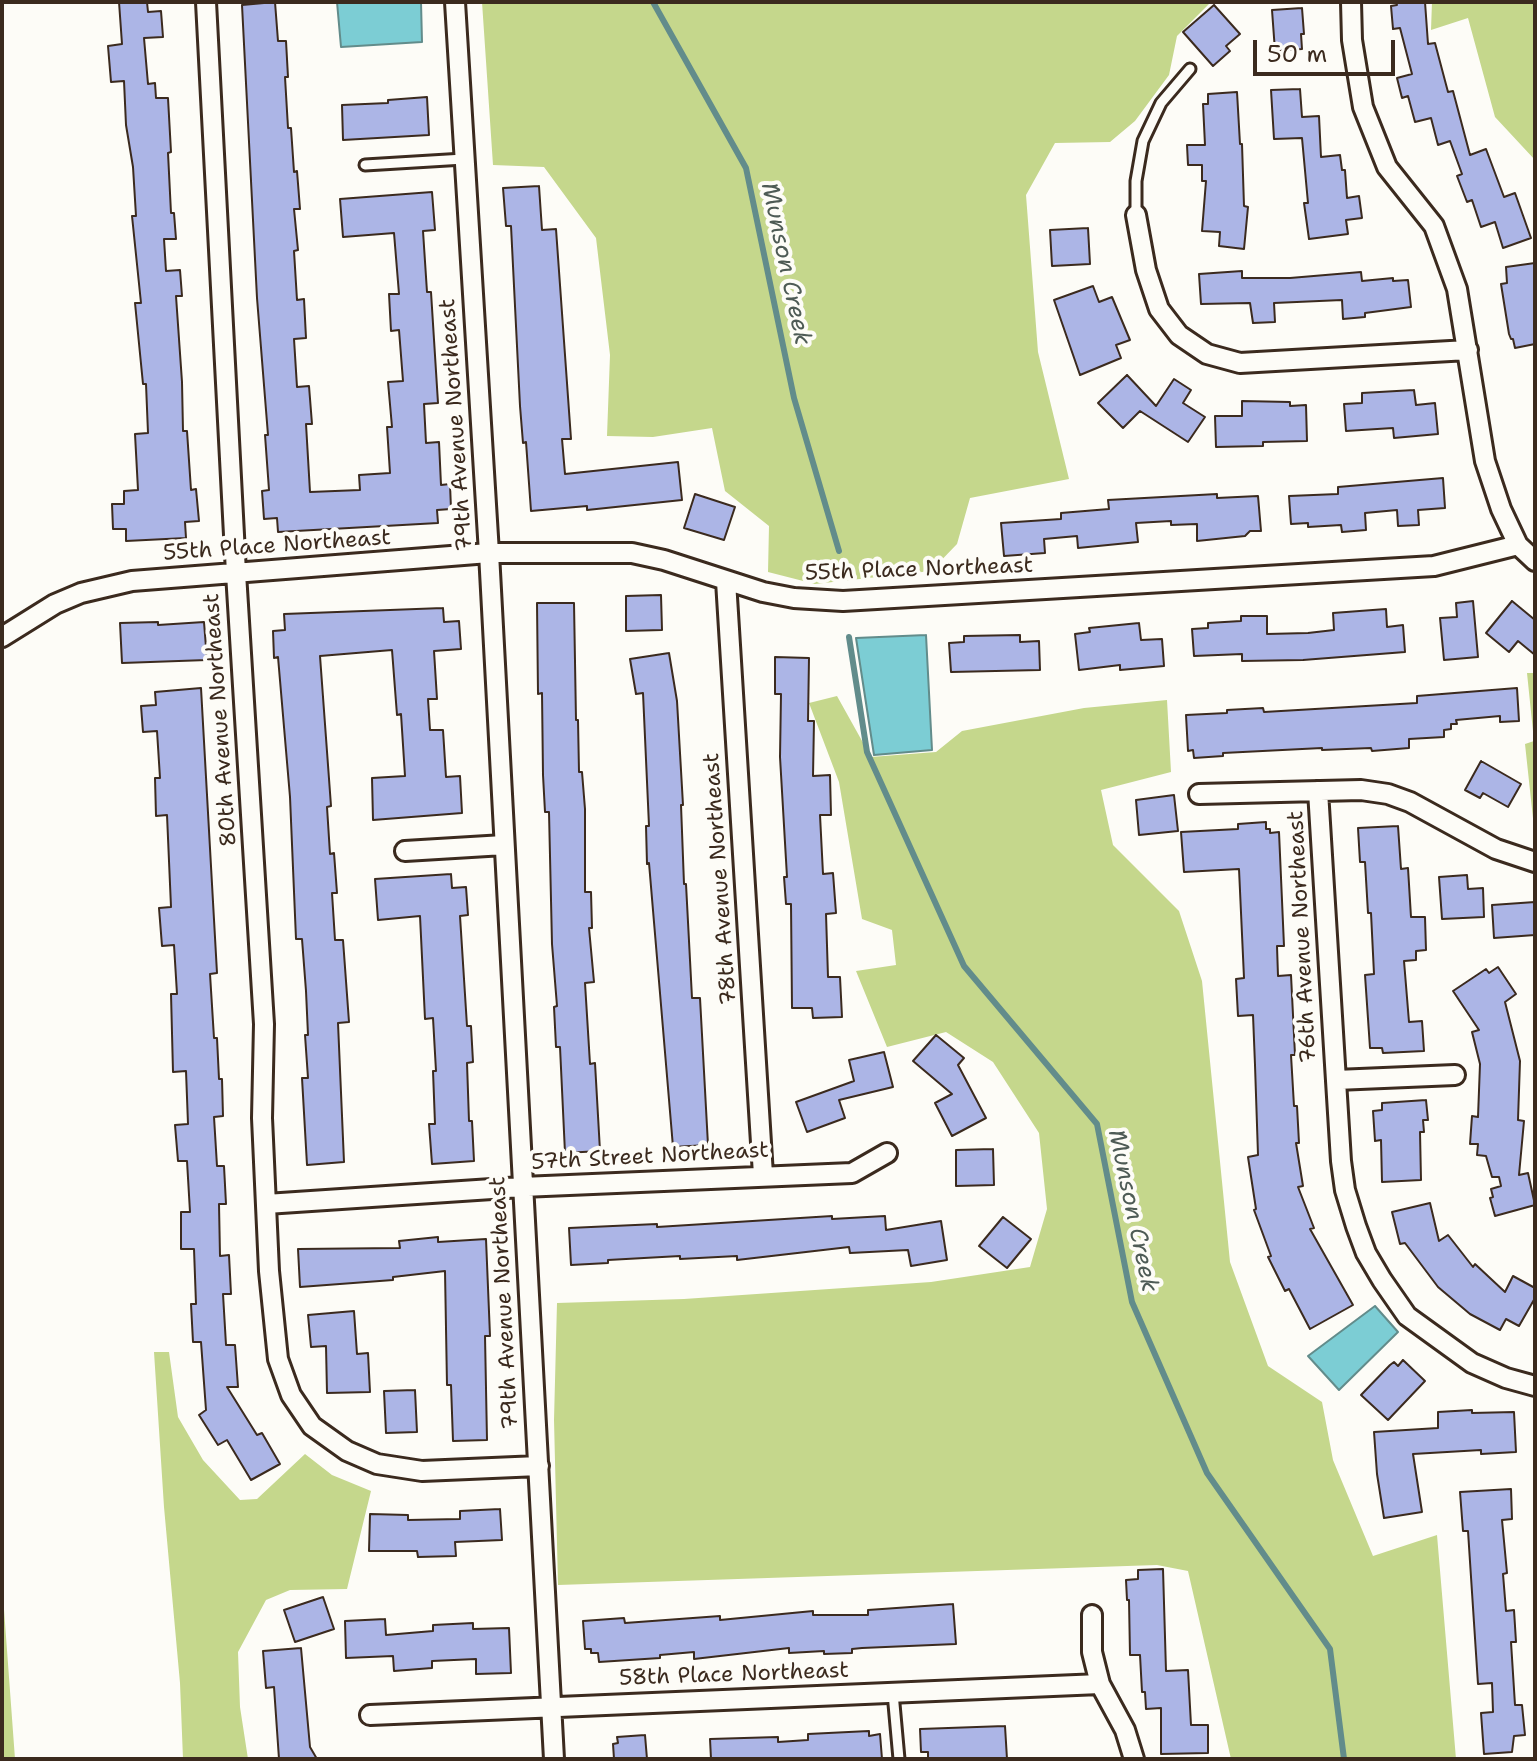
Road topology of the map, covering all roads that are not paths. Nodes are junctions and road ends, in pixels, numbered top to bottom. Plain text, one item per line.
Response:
1 (206, 2) edge
2 (455, 2) edge
3 (1351, 2) edge
4 (1190, 69) dead end
5 (464, 159) junction
6 (365, 165) dead end
7 (1136, 215) joint
8 (1468, 350) junction
9 (1518, 545) junction
10 (489, 553) junction
11 (1535, 561) edge
12 (236, 573) junction
13 (726, 581) junction
14 (2, 637) edge
15 (1318, 791) junction
16 (1199, 794) dead end
17 (504, 845) junction
18 (405, 851) dead end
19 (1535, 862) edge
20 (1455, 1075) dead end
21 (1336, 1080) junction
22 (887, 1153) dead end
23 (763, 1175) junction
24 (522, 1187) junction
25 (266, 1204) junction
26 (1535, 1386) edge
27 (539, 1466) junction
28 (1092, 1615) dead end
29 (1100, 1684) junction
30 (893, 1693) junction
31 (551, 1706) junction
32 (370, 1715) dead end
33 (554, 1759) edge
34 (899, 1759) edge
35 (1134, 1759) edge

1 - 12 street, 80th Avenue Northeast
2 - 5 street, 79th Avenue Northeast
3 - 8 street
4 - 7 lane
5 - 6 lane
5 - 10 street, 79th Avenue Northeast
7 - 8 street
8 - 9 street
9 - 11 street
9 - 13 street, 55th Place Northeast
10 - 12 street, 55th Place Northeast
10 - 13 street, 55th Place Northeast
10 - 17 street, 79th Avenue Northeast
12 - 14 street, 55th Place Northeast
12 - 25 street, 80th Avenue Northeast
13 - 23 street, 78th Avenue Northeast
15 - 16 street
15 - 19 street
15 - 21 street, 76th Avenue Northeast
17 - 18 street
17 - 24 street, 79th Avenue Northeast
20 - 21 street, 76th Avenue Northeast
21 - 26 street, 76th Avenue Northeast
22 - 23 street, 57th Street Northeast
23 - 24 street, 57th Street Northeast
24 - 25 street, 57th Street Northeast
24 - 27 street, 79th Avenue Northeast
25 - 27 street, 80th Avenue Northeast
27 - 31 street, 79th Avenue Northeast
28 - 29 street
29 - 30 street, 58th Place Northeast
29 - 35 street
30 - 31 street, 58th Place Northeast
30 - 34 lane
31 - 32 street, 58th Place Northeast
31 - 33 street, 79th Avenue Northeast

